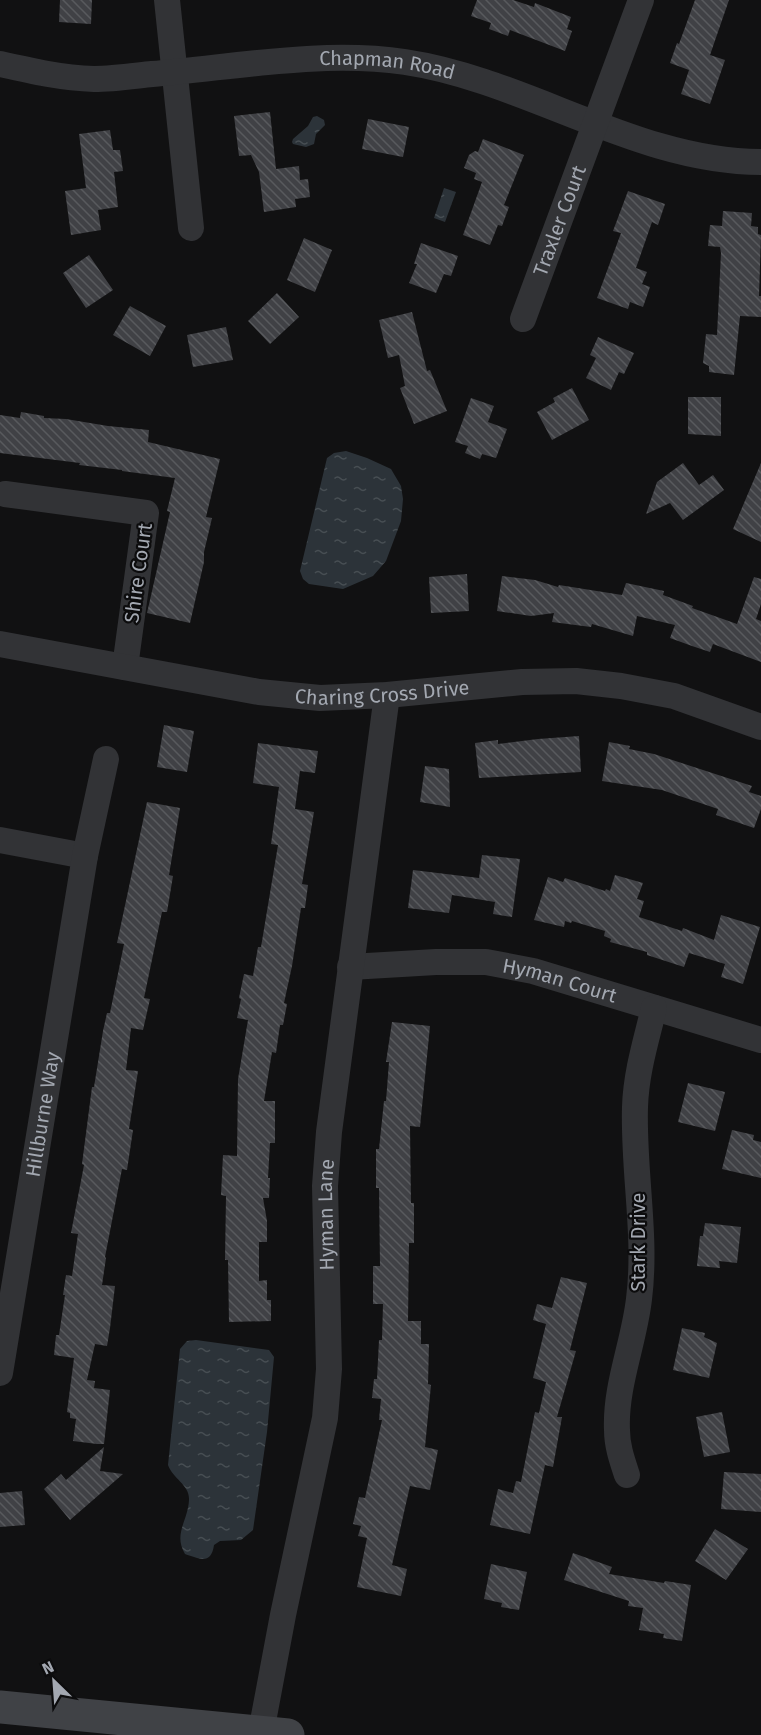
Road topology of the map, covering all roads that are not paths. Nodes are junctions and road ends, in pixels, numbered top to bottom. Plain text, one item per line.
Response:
1 (167, 0) edge
2 (640, 0) edge
3 (0, 64) edge
4 (175, 72) junction
5 (594, 123) junction
6 (761, 162) edge
7 (190, 228) dead end
8 (523, 319) dead end
9 (5, 494) dead end
10 (0, 644) edge
11 (125, 667) junction
12 (387, 695) junction
13 (761, 727) edge
14 (106, 759) dead end
15 (0, 840) edge
16 (85, 856) junction
17 (350, 967) junction
18 (654, 1008) junction
19 (761, 1040) edge
20 (0, 1373) edge
21 (627, 1475) dead end
22 (0, 1707) edge
23 (275, 1734) edge

1 - 4 street
2 - 5 street, Traxler Court
3 - 4 street, Chapman Road
4 - 5 street, Chapman Road
4 - 7 street
5 - 6 street, Chapman Road
5 - 8 street, Traxler Court
9 - 11 street, Shire Court
10 - 11 street, Charing Cross Drive
11 - 12 street, Charing Cross Drive
12 - 13 street, Charing Cross Drive
12 - 17 street, Hyman Lane
14 - 16 street, Hillburne Way
15 - 16 street
16 - 20 street, Hillburne Way
17 - 18 street, Hyman Court
17 - 23 street, Hyman Lane
18 - 19 street, Hyman Court
18 - 21 street, Stark Drive
22 - 23 main road

